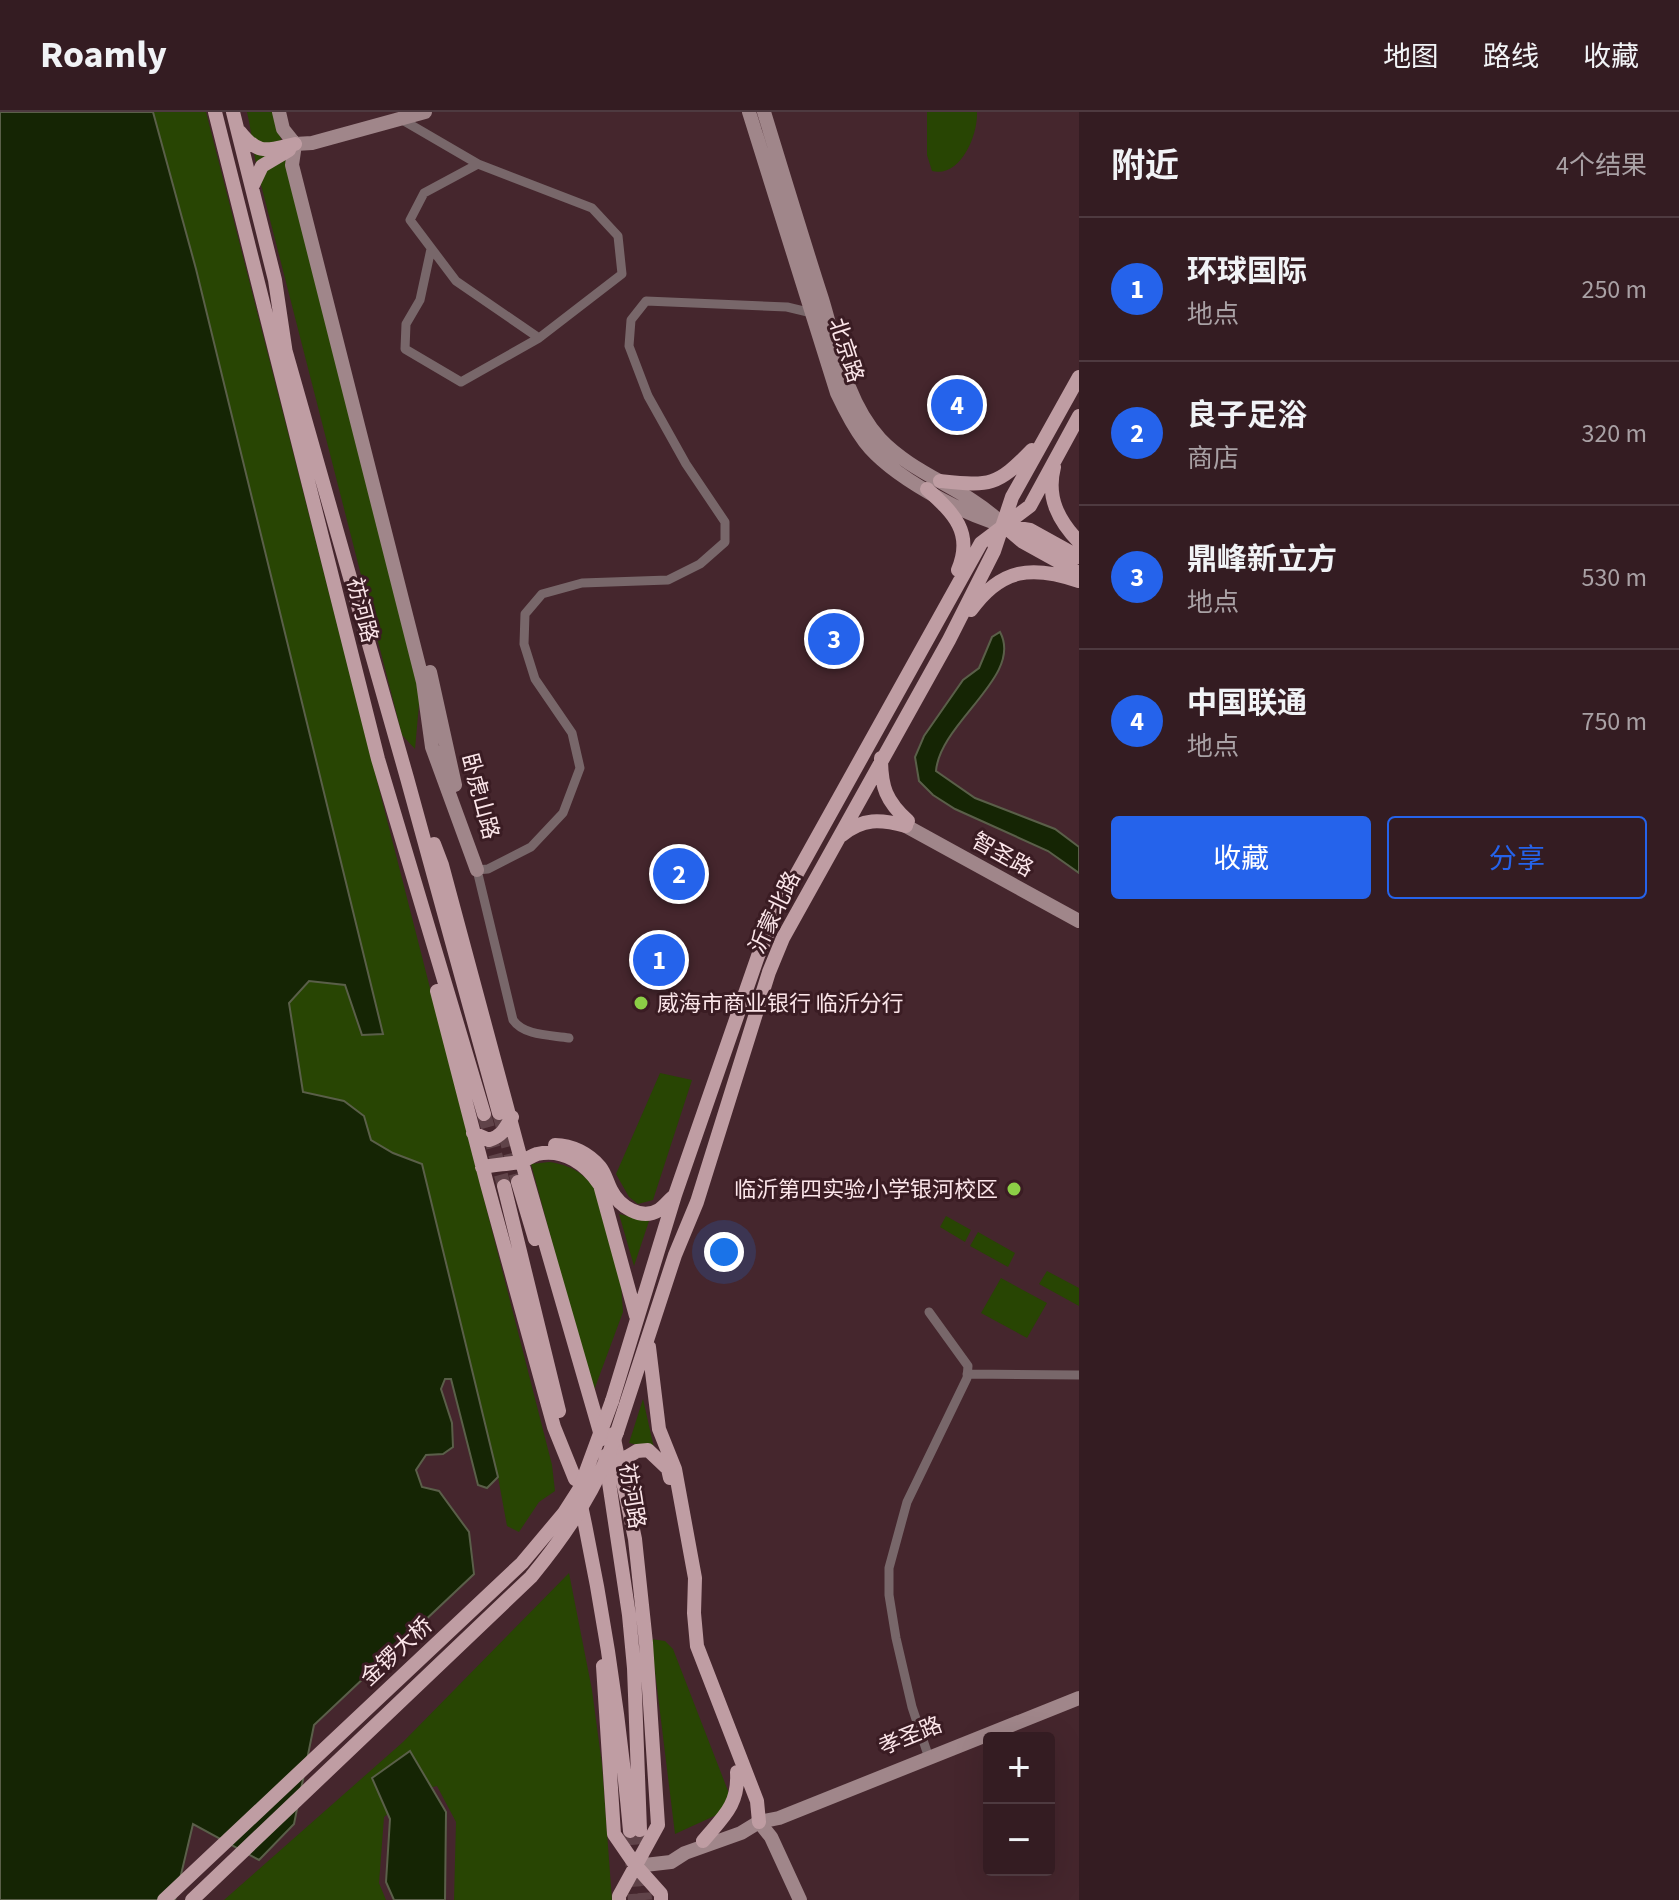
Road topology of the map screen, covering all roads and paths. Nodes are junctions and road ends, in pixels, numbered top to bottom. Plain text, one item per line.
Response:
1 (215, 112) edge
2 (225, 112) edge
3 (233, 112) edge
4 (279, 112) edge
5 (288, 112) edge
6 (425, 112) edge
7 (749, 112) edge
8 (764, 112) edge
9 (396, 115) edge
10 (237, 128) junction
11 (295, 144) junction
12 (478, 164) junction
13 (252, 187) junction
14 (431, 249) junction
15 (812, 313) junction
16 (539, 338) junction
17 (286, 354) junction
18 (1079, 377) edge
19 (1079, 416) edge
20 (1044, 438) junction
21 (1057, 457) junction
22 (940, 481) junction
23 (927, 489) junction
24 (1003, 525) junction
25 (1079, 542) edge
26 (1079, 557) edge
27 (1079, 573) edge
28 (1079, 581) edge
29 (937, 620) junction
30 (949, 640) junction
31 (881, 758) junction
32 (378, 759) junction
33 (907, 823) junction
34 (836, 841) junction
35 (477, 870) junction
36 (1079, 915) edge
37 (1079, 921) edge
38 (569, 1038) dead end
39 (498, 1115) junction
40 (473, 1133) junction
41 (521, 1157) junction
42 (482, 1167) junction
43 (675, 1195) junction
44 (552, 1262) junction
45 (929, 1312) dead end
46 (636, 1318) junction
47 (648, 1340) junction
48 (967, 1374) junction
49 (1079, 1375) edge
50 (612, 1401) joint
51 (603, 1444) junction
52 (600, 1476) junction
53 (575, 1479) junction
54 (589, 1543) junction
55 (619, 1547) junction
56 (646, 1643) junction
57 (1079, 1695) edge
58 (927, 1752) junction
59 (737, 1772) junction
60 (759, 1822) junction
61 (703, 1841) junction
62 (636, 1866) junction
63 (164, 1900) edge
64 (192, 1900) edge
65 (619, 1900) edge
66 (661, 1900) edge
67 (792, 1900) edge
68 (800, 1900) edge

1 - 32 main road, 祊河路
2 - 17 main road, 祊河路
3 - 10 main road
4 - 11 main road, 卧虎山路
5 - 11 main road, 卧虎山路
6 - 9 main road
7 - 15 main road, 北京路
8 - 22 main road, 北京路
9 - 11 main road
9 - 12 street
10 - 11 main road
10 - 13 main road
11 - 13 main road
11 - 35 main road, 卧虎山路
12 - 14 street
12 - 16 street
13 - 17 main road
14 - 16 street
14 - 16 street
15 - 23 main road, 北京路
15 - 35 street
17 - 39 main road, 祊河路
18 - 20 main road, 沂蒙北路
19 - 21 main road, 沂蒙北路
20 - 22 main road
20 - 24 main road, 沂蒙北路
21 - 24 main road, 沂蒙北路
21 - 25 main road
22 - 24 main road, 北京路
23 - 24 main road, 北京路
23 - 29 main road
24 - 26 main road, 北京路
24 - 27 main road, 北京路
24 - 29 main road, 沂蒙北路
24 - 30 main road, 沂蒙北路
28 - 30 main road
29 - 43 main road, 沂蒙北路
30 - 31 main road, 沂蒙北路
31 - 33 main road
31 - 34 main road, 沂蒙北路
32 - 39 main road, 祊河路
32 - 40 main road
33 - 34 main road
33 - 36 main road, 智圣路
33 - 37 main road, 智圣路
34 - 47 main road, 沂蒙北路
35 - 38 street
39 - 40 main road
39 - 41 main road
40 - 42 main road
41 - 42 main road
41 - 43 main road
41 - 44 main road
41 - 46 main road
42 - 53 main road
43 - 46 main road, 沂蒙北路
44 - 51 main road
44 - 56 main road
45 - 48 street
46 - 50 main road, 沂蒙北路
47 - 52 main road, 沂蒙北路, bridge
47 - 60 main road
48 - 49 street
48 - 58 street
50 - 63 main road, 金锣大桥, bridge
51 - 53 main road, 祊河路
51 - 55 main road, 祊河路
52 - 59 main road, bridge
52 - 64 main road, 金锣大桥, bridge
53 - 54 main road, 祊河路
54 - 55 main road, 祊河路
54 - 62 main road, 祊河路
55 - 56 main road
56 - 62 main road
57 - 58 main road, 孝圣路
57 - 60 main road, 孝圣路
58 - 60 main road, 孝圣路
59 - 60 main road
59 - 61 main road
60 - 61 main road, 孝圣路
60 - 62 main road, 孝圣路
60 - 67 main road
60 - 68 main road
61 - 62 main road, 孝圣路
62 - 65 main road
62 - 66 main road, 祊河路

